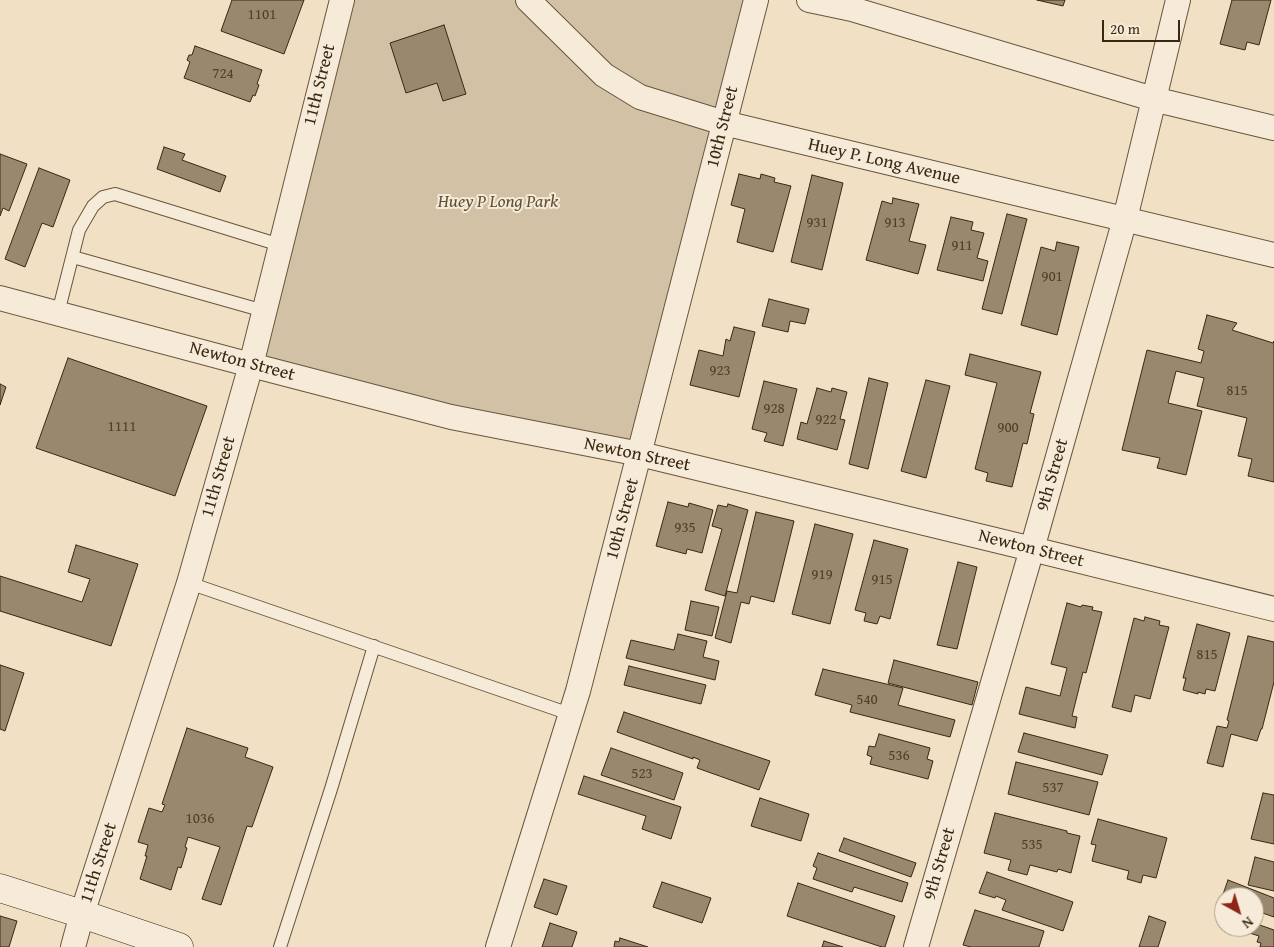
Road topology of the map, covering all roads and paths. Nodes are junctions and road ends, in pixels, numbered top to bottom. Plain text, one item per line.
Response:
1 (342, 0) edge
2 (528, 0) edge
3 (756, 0) edge
4 (809, 0) edge
5 (1178, 0) edge
6 (1153, 99) junction
7 (724, 123) junction
8 (1274, 128) edge
9 (1125, 219) junction
10 (280, 245) junction
11 (1274, 255) edge
12 (73, 257) junction
13 (0, 298) edge
14 (264, 312) junction
15 (58, 313) junction
16 (251, 365) junction
17 (640, 454) junction
18 (1032, 549) junction
19 (189, 584) junction
20 (1274, 609) edge
21 (374, 646) junction
22 (570, 714) junction
23 (0, 888) edge
24 (82, 914) junction
25 (170, 946) edge
26 (72, 947) edge
27 (280, 947) edge
28 (498, 947) edge
29 (916, 947) edge

1 - 10 street, 11th Street
2 - 7 street, Huey P. Long Avenue
3 - 7 street, 10th Street
4 - 6 street
5 - 6 street, 9th Street
6 - 8 street
6 - 9 street, 9th Street
7 - 9 street, Huey P. Long Avenue
7 - 17 street, 10th Street
9 - 11 street, Huey P. Long Avenue
9 - 18 street, 9th Street
10 - 12 lane
10 - 14 street, 11th Street
12 - 14 lane
12 - 15 lane
13 - 15 street, Newton Street
14 - 16 street, 11th Street
15 - 16 street, Newton Street
16 - 17 street, Newton Street
16 - 19 street, 11th Street
17 - 18 street, Newton Street
17 - 22 street, 10th Street
18 - 20 street, Newton Street
18 - 29 street, 9th Street
19 - 21 lane
19 - 24 street, 11th Street
21 - 22 lane
21 - 27 lane
22 - 28 street, 10th Street
23 - 24 main road
24 - 25 main road
24 - 26 street, 11th Street

